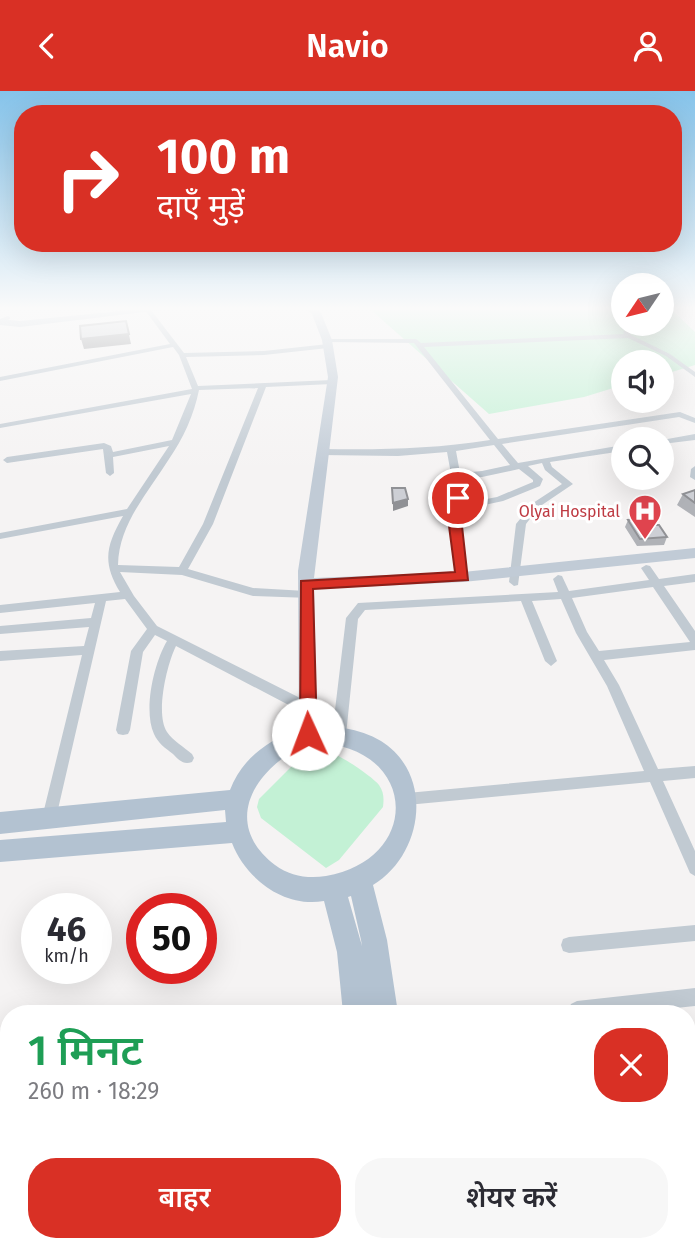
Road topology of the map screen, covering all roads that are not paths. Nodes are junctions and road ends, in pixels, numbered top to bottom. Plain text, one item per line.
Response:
1 (76, 364) edge
2 (186, 364) edge
3 (330, 364) edge
4 (436, 364) edge
5 (0, 379) edge
6 (332, 382) junction
7 (263, 384) junction
8 (196, 390) junction
9 (695, 421) edge
10 (0, 426) edge
11 (695, 437) edge
12 (674, 440) edge
13 (176, 442) junction
14 (494, 442) junction
15 (451, 449) junction
16 (611, 450) edge
17 (322, 452) junction
18 (110, 455) junction
19 (7, 460) dead end
20 (545, 460) junction
21 (518, 466) junction
22 (695, 469) edge
23 (110, 473) dead end
24 (457, 476) junction
25 (695, 477) edge
26 (456, 508) junction
27 (132, 511) junction
28 (0, 536) edge
29 (695, 553) edge
30 (695, 564) edge
31 (113, 568) junction
32 (646, 568) junction
33 (182, 571) junction
34 (463, 577) junction
35 (515, 577) junction
36 (695, 577) edge
37 (558, 579) junction
38 (659, 582) junction
39 (306, 590) junction
40 (129, 595) junction
41 (564, 595) junction
42 (525, 597) junction
43 (101, 599) junction
44 (0, 609) edge
45 (94, 622) junction
46 (689, 622) edge
47 (0, 629) edge
48 (153, 629) junction
49 (695, 640) edge
50 (173, 641) junction
51 (695, 646) edge
52 (88, 650) junction
53 (0, 656) edge
54 (597, 656) junction
55 (551, 661) dead end
56 (307, 708) junction
57 (123, 730) dead end
58 (308, 734) junction
59 (339, 735) junction
60 (187, 758) dead end
61 (695, 772) edge
62 (652, 775) junction
63 (237, 799) junction
64 (407, 799) junction
65 (49, 818) junction
66 (0, 823) edge
67 (238, 832) junction
68 (0, 851) edge
69 (695, 868) edge
70 (360, 882) junction
71 (334, 890) junction
72 (695, 933) edge
73 (569, 945) dead end
74 (695, 997) edge
75 (356, 1005) edge
76 (383, 1005) edge
77 (622, 1005) edge

1 - 5 street
2 - 8 street
3 - 6 main road
4 - 14 street
6 - 7 street
6 - 17 main road
7 - 8 street
7 - 33 street
8 - 10 street
8 - 13 street
9 - 14 street
11 - 12 street
13 - 18 street
13 - 27 street
14 - 15 street
14 - 21 street
15 - 17 street
15 - 24 street
16 - 20 street
17 - 39 main road
18 - 19 street
18 - 23 street
20 - 21 street
20 - 35 street
21 - 24 street
21 - 26 street
22 - 25 street
24 - 26 street
26 - 34 street
27 - 28 street
27 - 31 street
29 - 35 main road
30 - 32 main road
31 - 33 street
31 - 40 street
32 - 37 main road
32 - 38 street
33 - 39 street
34 - 35 main road
34 - 39 main road
35 - 37 main road
35 - 39 main road
36 - 38 street
37 - 41 street
38 - 41 street
38 - 46 street
39 - 56 main road
40 - 43 street
40 - 48 street
41 - 42 street
41 - 54 street
42 - 55 street
42 - 59 street
43 - 44 street
43 - 45 street
45 - 47 street
45 - 52 street
46 - 49 street
48 - 50 street
48 - 57 street
50 - 56 street
50 - 60 street
51 - 54 street
52 - 53 street
52 - 65 street
54 - 62 street
56 - 58 main road
58 - 59 main road
58 - 63 main road
59 - 64 main road
61 - 62 street
62 - 64 street
62 - 69 street
63 - 65 main road
63 - 67 main road
64 - 70 main road
65 - 66 main road
67 - 68 main road
67 - 71 main road
70 - 71 main road
70 - 76 main road
71 - 75 main road
72 - 73 street
74 - 77 street

